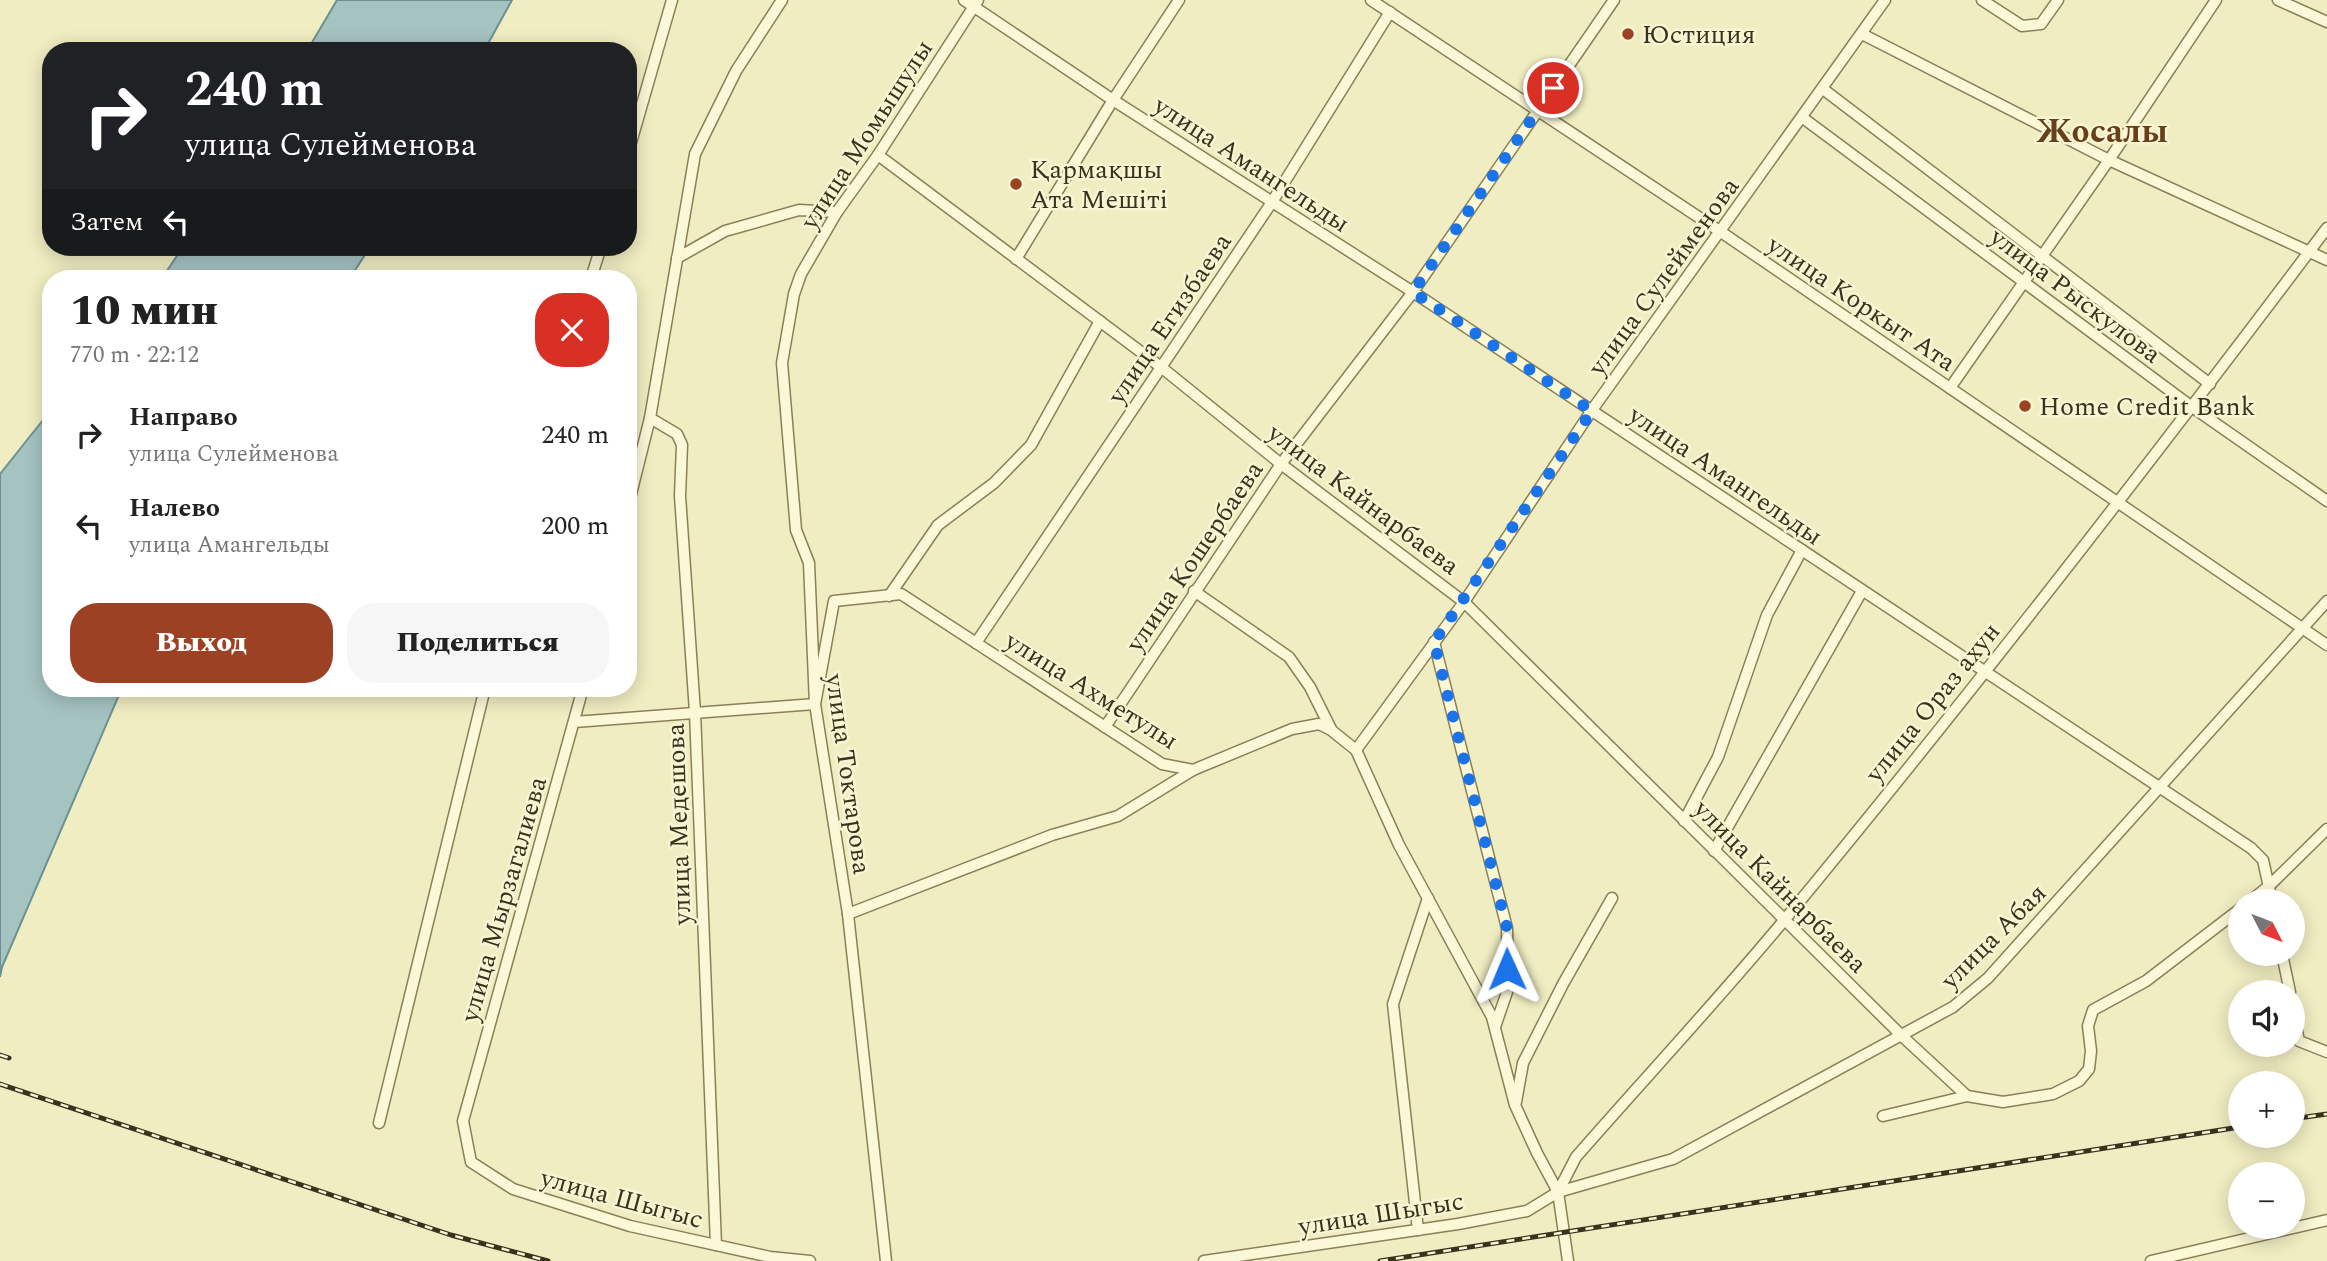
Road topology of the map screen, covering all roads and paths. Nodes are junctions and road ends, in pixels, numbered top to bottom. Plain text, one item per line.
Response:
1 (672, 0) edge
2 (782, 0) edge
3 (964, 0) edge
4 (1179, 0) edge
5 (1371, 0) edge
6 (1614, 0) edge
7 (1885, 0) edge
8 (1982, 0) edge
9 (2058, 0) edge
10 (2216, 0) edge
11 (2278, 0) edge
12 (976, 3) edge
13 (1390, 12) junction
14 (2327, 22) edge
15 (1862, 34) junction
16 (1823, 89) junction
17 (1113, 100) junction
18 (1538, 110) junction
19 (1802, 118) junction
20 (637, 122) edge
21 (878, 155) junction
22 (2109, 160) junction
23 (1272, 202) junction
24 (837, 212) junction
25 (2327, 228) edge
26 (1721, 232) junction
27 (2310, 251) junction
28 (2043, 255) junction
29 (677, 258) junction
30 (1016, 259) junction
31 (2327, 260) edge
32 (2023, 283) junction
33 (1413, 292) junction
34 (794, 294) joint
35 (1100, 321) junction
36 (1161, 367) junction
37 (2210, 384) junction
38 (1950, 388) junction
39 (2192, 407) junction
40 (1592, 411) junction
41 (650, 418) junction
42 (1281, 464) junction
43 (637, 470) edge
44 (2327, 501) edge
45 (2118, 502) junction
46 (1802, 551) junction
47 (1862, 590) junction
48 (1194, 592) junction
49 (889, 596) junction
50 (2327, 601) edge
51 (1464, 602) junction
52 (2304, 629) junction
53 (1434, 642) junction
54 (976, 643) junction
55 (2327, 645) edge
56 (1983, 671) junction
57 (483, 697) edge
58 (581, 697) edge
59 (815, 704) junction
60 (695, 712) junction
61 (574, 722) junction
62 (1105, 727) junction
63 (1332, 730) junction
64 (1356, 750) junction
65 (1193, 770) junction
66 (2160, 789) junction
67 (1684, 821) junction
68 (2327, 830) edge
69 (1714, 851) junction
70 (2269, 886) junction
71 (2265, 889) edge
72 (2270, 889) edge
73 (1428, 898) junction
74 (1612, 898) dead end
75 (848, 914) junction
76 (2228, 918) edge
77 (1784, 920) junction
78 (1494, 1027) junction
79 (1902, 1036) junction
80 (2305, 1043) edge
81 (2327, 1052) edge
82 (1967, 1096) junction
83 (1516, 1105) junction
84 (1883, 1116) dead end
85 (463, 1121) joint
86 (379, 1123) dead end
87 (1558, 1192) junction
88 (2327, 1220) edge
89 (1418, 1230) junction
90 (716, 1245) junction
91 (1569, 1258) edge
92 (810, 1261) edge
93 (886, 1261) edge
94 (1204, 1261) edge
95 (2151, 1261) edge

1 - 20 street
2 - 29 street
3 - 12 street, улица Амангельды
4 - 17 street
5 - 13 street, улица Коркыт Ата
6 - 18 street, улица Кошербаева
7 - 15 street, улица Сулейменова
8 - 9 street
10 - 22 street
11 - 14 street
12 - 17 street, улица Амангельды
12 - 21 street, улица Момышулы
13 - 18 street, улица Коркыт Ата
13 - 23 street, улица Егизбаева
15 - 16 street, улица Сулейменова
15 - 22 street
16 - 19 street, улица Сулейменова
16 - 28 street
17 - 23 street, улица Амангельды
17 - 30 street
18 - 26 street, улица Коркыт Ата
18 - 33 street, улица Кошербаева
19 - 26 street, улица Сулейменова
19 - 32 street, улица Рыскулова
21 - 24 street, улица Момышулы
21 - 30 street, улица Кайнарбаева
22 - 27 street
22 - 28 street
23 - 33 street, улица Амангельды
23 - 36 street, улица Егизбаева
24 - 29 street
24 - 34 street, улица Момышулы
25 - 27 street, улица Ораз ахун
26 - 38 street, улица Коркыт Ата
26 - 40 street, улица Сулейменова
27 - 31 street
27 - 37 street, улица Ораз ахун
28 - 32 street
28 - 37 street
29 - 41 street
30 - 35 street, улица Кайнарбаева
32 - 38 street
32 - 39 street, улица Рыскулова
33 - 40 street, улица Амангельды
33 - 42 street, улица Кошербаева
34 - 59 street, улица Токтарова
35 - 36 street, улица Кайнарбаева
35 - 49 street
36 - 42 street, улица Кайнарбаева
36 - 54 street, улица Егизбаева
37 - 39 street, улица Ораз ахун
38 - 45 street, улица Коркыт Ата
39 - 44 street, улица Рыскулова
39 - 45 street, улица Ораз ахун
40 - 46 street, улица Амангельды
40 - 51 street, улица Сулейменова
41 - 43 street
41 - 60 street, улица Медешова
42 - 48 street, улица Кошербаева
42 - 51 street, улица Кайнарбаева
45 - 52 street, улица Коркыт Ата
45 - 56 street, улица Ораз ахун
46 - 47 street, улица Амангельды
46 - 67 street
47 - 56 street, улица Амангельды
47 - 69 street
48 - 62 street, улица Кошербаева
48 - 63 street
49 - 54 street, улица Ахметулы
49 - 59 street, улица Ахметулы
50 - 52 street, улица Абая
51 - 53 street, улица Сулейменова
51 - 67 street, улица Кайнарбаева
52 - 55 street, улица Коркыт Ата
52 - 66 street, улица Абая
53 - 64 street, улица Сулейменова
53 - 78 street
54 - 62 street, улица Ахметулы
56 - 66 street, улица Амангельды
56 - 77 street, улица Ораз ахун
57 - 86 street
58 - 61 street, улица Мырзагалиева
59 - 60 street
59 - 75 street, улица Токтарова
60 - 61 street
60 - 90 street, улица Медешова
61 - 85 street, улица Мырзагалиева
62 - 65 street, улица Ахметулы
63 - 64 street
63 - 65 street, улица Ахметулы
64 - 73 street
65 - 75 street
66 - 70 street, улица Амангельды
66 - 79 street, улица Абая
67 - 69 street, улица Кайнарбаева
68 - 70 street
69 - 77 street, улица Кайнарбаева
70 - 71 street
70 - 72 street, улица Амангельды
73 - 78 street
73 - 89 street
74 - 83 street
75 - 93 street, улица Токтарова
76 - 82 street
77 - 79 street, улица Кайнарбаева
77 - 87 street, улица Ораз ахун
78 - 83 street
79 - 82 street, улица Кайнарбаева
79 - 87 street, улица Абая
80 - 81 street
82 - 84 street
83 - 87 street
85 - 90 street, улица Шыгыс
87 - 89 street, улица Шыгыс
87 - 91 street
88 - 95 street
89 - 94 street, улица Шыгыс
90 - 92 street, улица Шыгыс

